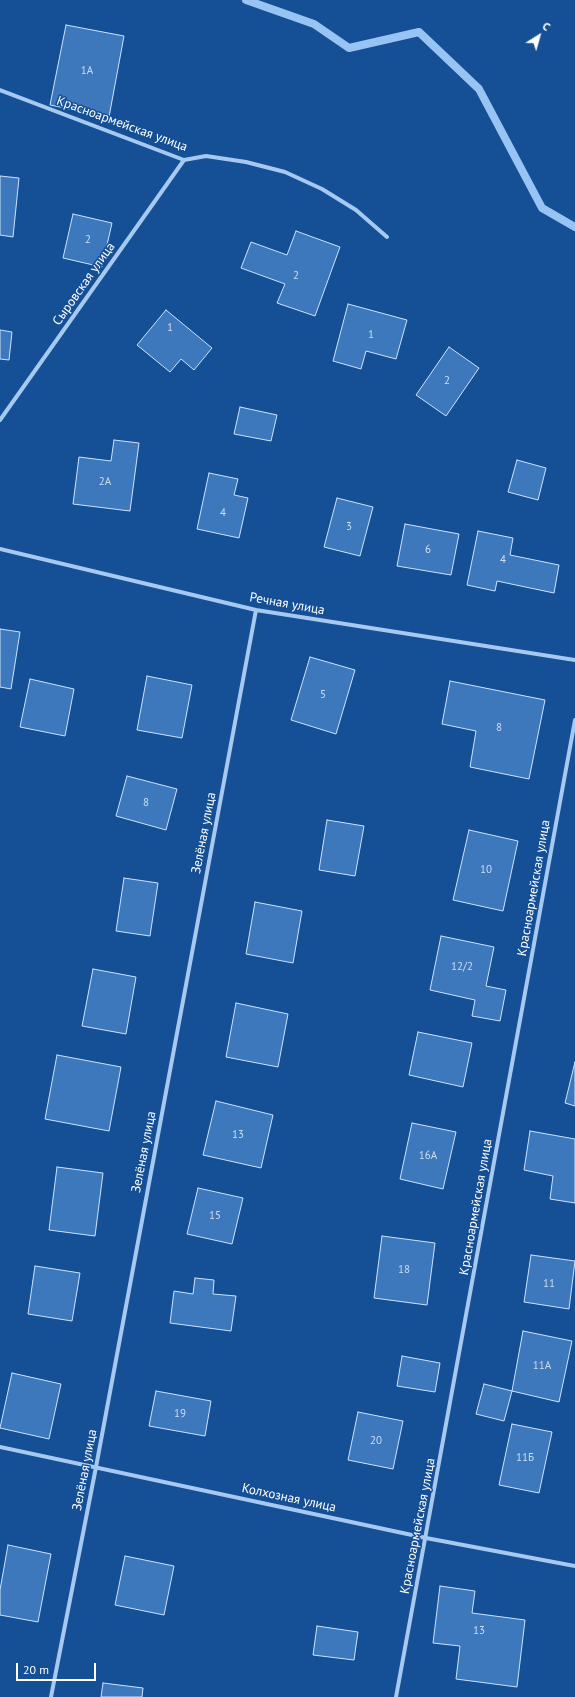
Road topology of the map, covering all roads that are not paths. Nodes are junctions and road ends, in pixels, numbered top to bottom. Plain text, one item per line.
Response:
1 (0, 90) edge
2 (184, 160) junction
3 (387, 237) dead end
4 (0, 420) edge
5 (0, 549) edge
6 (256, 610) junction
7 (575, 660) edge
8 (575, 720) edge
9 (0, 1448) edge
10 (96, 1467) junction
11 (426, 1538) junction
12 (575, 1566) edge
13 (51, 1697) edge
14 (396, 1697) edge

1 - 2 street, Красноармейская улица
2 - 3 street, Красноармейская улица
2 - 4 street, Сыровская улица
5 - 6 street, Речная улица
6 - 7 street, Речная улица
6 - 10 street, Зелёная улица
8 - 11 street, Красноармейская улица
9 - 10 street, Колхозная улица
10 - 11 street, Колхозная улица
10 - 13 street, Зелёная улица
11 - 12 street, Колхозная улица
11 - 14 street, Красноармейская улица

